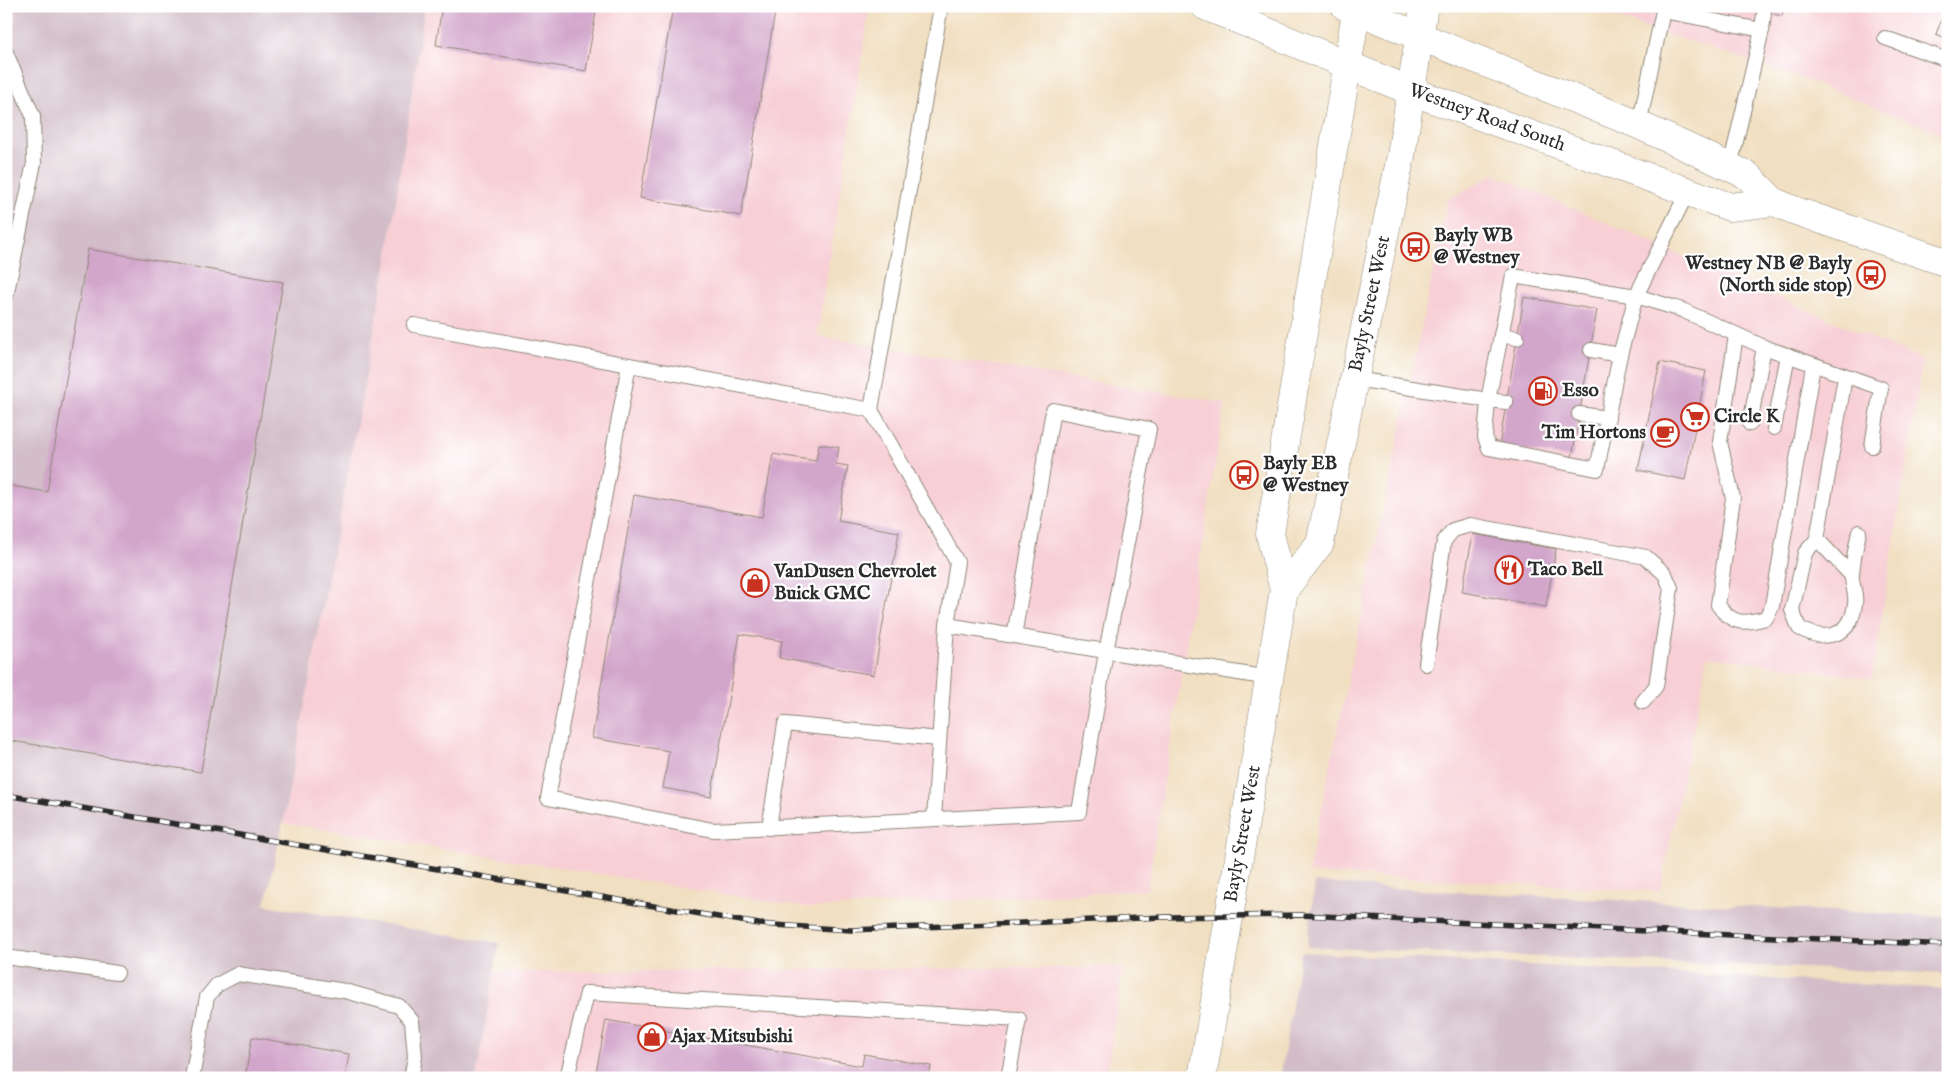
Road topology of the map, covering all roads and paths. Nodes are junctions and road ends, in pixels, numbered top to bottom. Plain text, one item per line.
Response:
1 (941, 6) edge
2 (1205, 6) edge
3 (1424, 6) edge
4 (1353, 8) edge
5 (1664, 8) edge
6 (1764, 13) dead end
7 (1762, 30) junction
8 (1419, 36) junction
9 (1885, 38) dead end
10 (6, 53) edge
11 (1948, 60) edge
12 (1348, 63) junction
13 (1411, 91) junction
14 (1638, 125) junction
15 (1730, 167) junction
16 (1688, 191) junction
17 (1774, 202) junction
18 (1948, 263) edge
19 (6, 296) edge
20 (1636, 296) junction
21 (414, 325) dead end
22 (1501, 335) junction
23 (1736, 335) junction
24 (1517, 338) dead end
25 (1764, 346) junction
26 (1590, 350) dead end
27 (1620, 355) junction
28 (1788, 356) junction
29 (629, 365) junction
30 (1814, 366) junction
31 (1845, 377) junction
32 (1355, 379) junction
33 (1488, 400) junction
34 (1506, 402) dead end
35 (871, 410) junction
36 (1579, 414) dead end
37 (1608, 418) junction
38 (1750, 424) dead end
39 (1774, 428) dead end
40 (1872, 446) dead end
41 (1859, 532) dead end
42 (1817, 539) junction
43 (1851, 576) junction
44 (1284, 590) junction
45 (947, 625) junction
46 (1014, 636) junction
47 (1106, 652) junction
48 (1426, 664) dead end
49 (1269, 678) junction
50 (1642, 702) dead end
51 (939, 740) junction
52 (934, 819) junction
53 (769, 828) junction
54 (6, 957) edge
55 (117, 974) dead end
56 (192, 1078) edge
57 (411, 1078) edge
58 (567, 1078) edge
59 (1008, 1078) edge
60 (1202, 1078) edge

1 - 35 lane
2 - 12 main road, Westney Road South
3 - 8 main road, Bayly Street West
4 - 8 main road, Westney Road South
4 - 12 main road, Bayly Street West
5 - 7 lane
5 - 14 lane
6 - 7 lane
7 - 15 lane
8 - 13 main road, Bayly Street West
8 - 14 main road, Westney Road South
9 - 11 lane
10 - 19 lane
12 - 13 main road, Westney Road South
12 - 44 main road, Bayly Street West
13 - 16 main road, Westney Road South
13 - 32 main road, Bayly Street West
14 - 15 main road, Westney Road South
15 - 17 main road, Westney Road South
16 - 17 main road, Westney Road South
16 - 20 lane
17 - 18 main road, Westney Road South
20 - 22 lane
20 - 23 lane
20 - 27 lane
21 - 29 lane
22 - 24 lane
22 - 33 lane
23 - 25 lane
23 - 30 lane
25 - 28 lane
25 - 38 lane
26 - 27 lane
27 - 37 lane
28 - 30 lane
28 - 39 lane
29 - 35 lane
29 - 53 lane
30 - 31 lane
31 - 40 lane
31 - 42 lane
32 - 33 lane
32 - 44 main road, Bayly Street West
33 - 34 lane
33 - 37 lane
35 - 45 lane
36 - 37 lane
41 - 43 lane
42 - 43 lane
42 - 43 lane
44 - 49 main road, Bayly Street West
45 - 46 lane
45 - 51 lane
46 - 47 lane
46 - 47 lane
47 - 49 lane
47 - 52 lane
48 - 50 lane
49 - 60 main road, Bayly Street West
51 - 52 lane
51 - 53 lane
52 - 53 lane
54 - 55 lane
56 - 57 lane
58 - 59 lane

